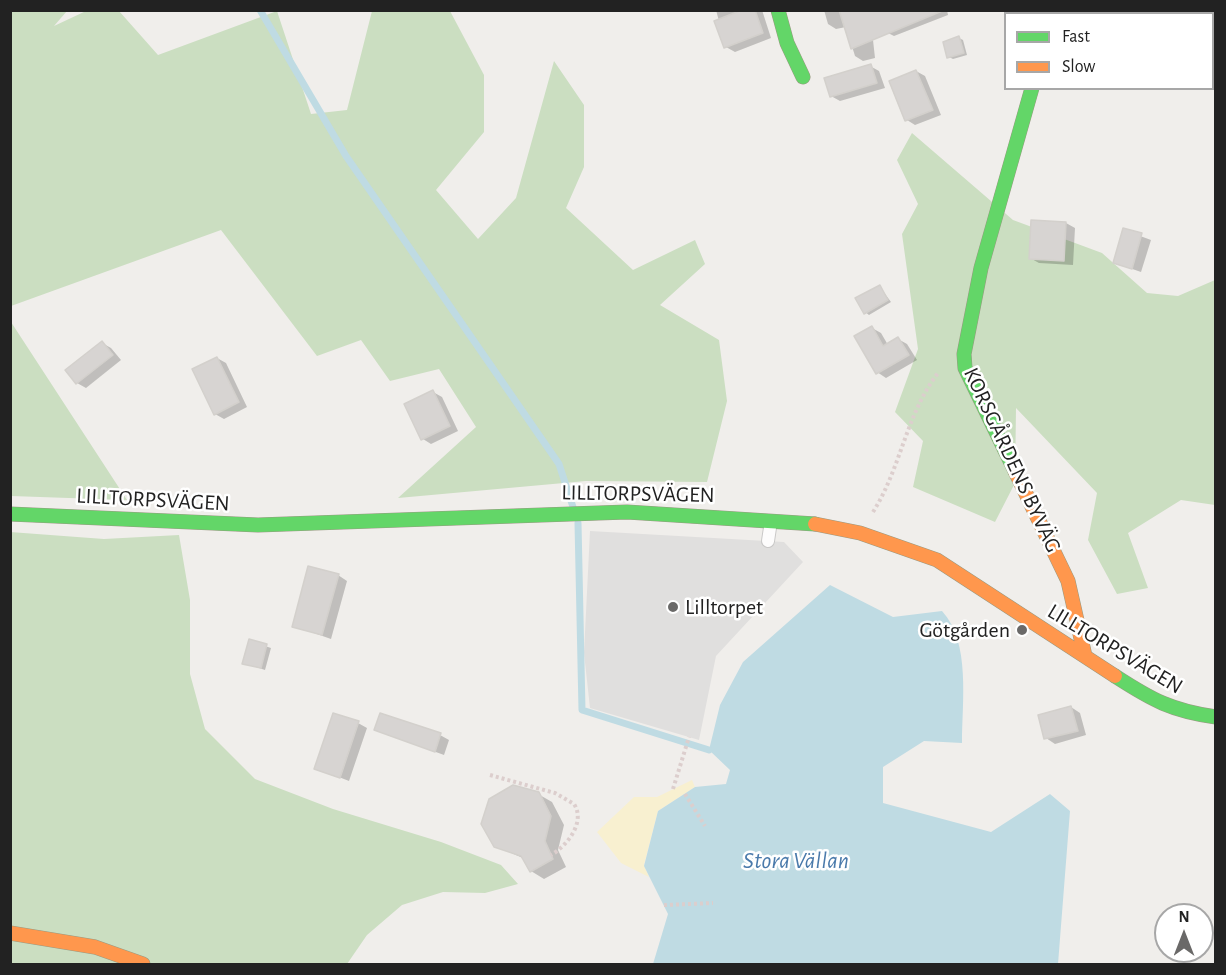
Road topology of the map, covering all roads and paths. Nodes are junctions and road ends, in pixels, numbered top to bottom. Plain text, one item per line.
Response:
1 (778, 10) edge
2 (803, 77) dead end
3 (1031, 90) edge
4 (964, 354) junction
5 (10, 514) edge
6 (771, 520) junction
7 (860, 532) junction
8 (768, 541) dead end
9 (1085, 656) junction
10 (1215, 717) edge
11 (689, 737) dead end
12 (490, 775) dead end
13 (673, 789) dead end
14 (686, 794) dead end
15 (705, 826) dead end
16 (551, 855) dead end
17 (713, 903) dead end
18 (664, 905) dead end
19 (10, 933) edge
20 (143, 964) edge

1 - 2 street
3 - 4 street, KORSGÅRDENS BYVÄG
4 - 7 path
4 - 9 street, KORSGÅRDENS BYVÄG
5 - 6 street, LILLTORPSVÄGEN
6 - 7 street, LILLTORPSVÄGEN
6 - 8 lane
7 - 9 street, LILLTORPSVÄGEN
9 - 10 street, LILLTORPSVÄGEN
11 - 13 path
12 - 16 path
14 - 15 path
17 - 18 path
19 - 20 street

